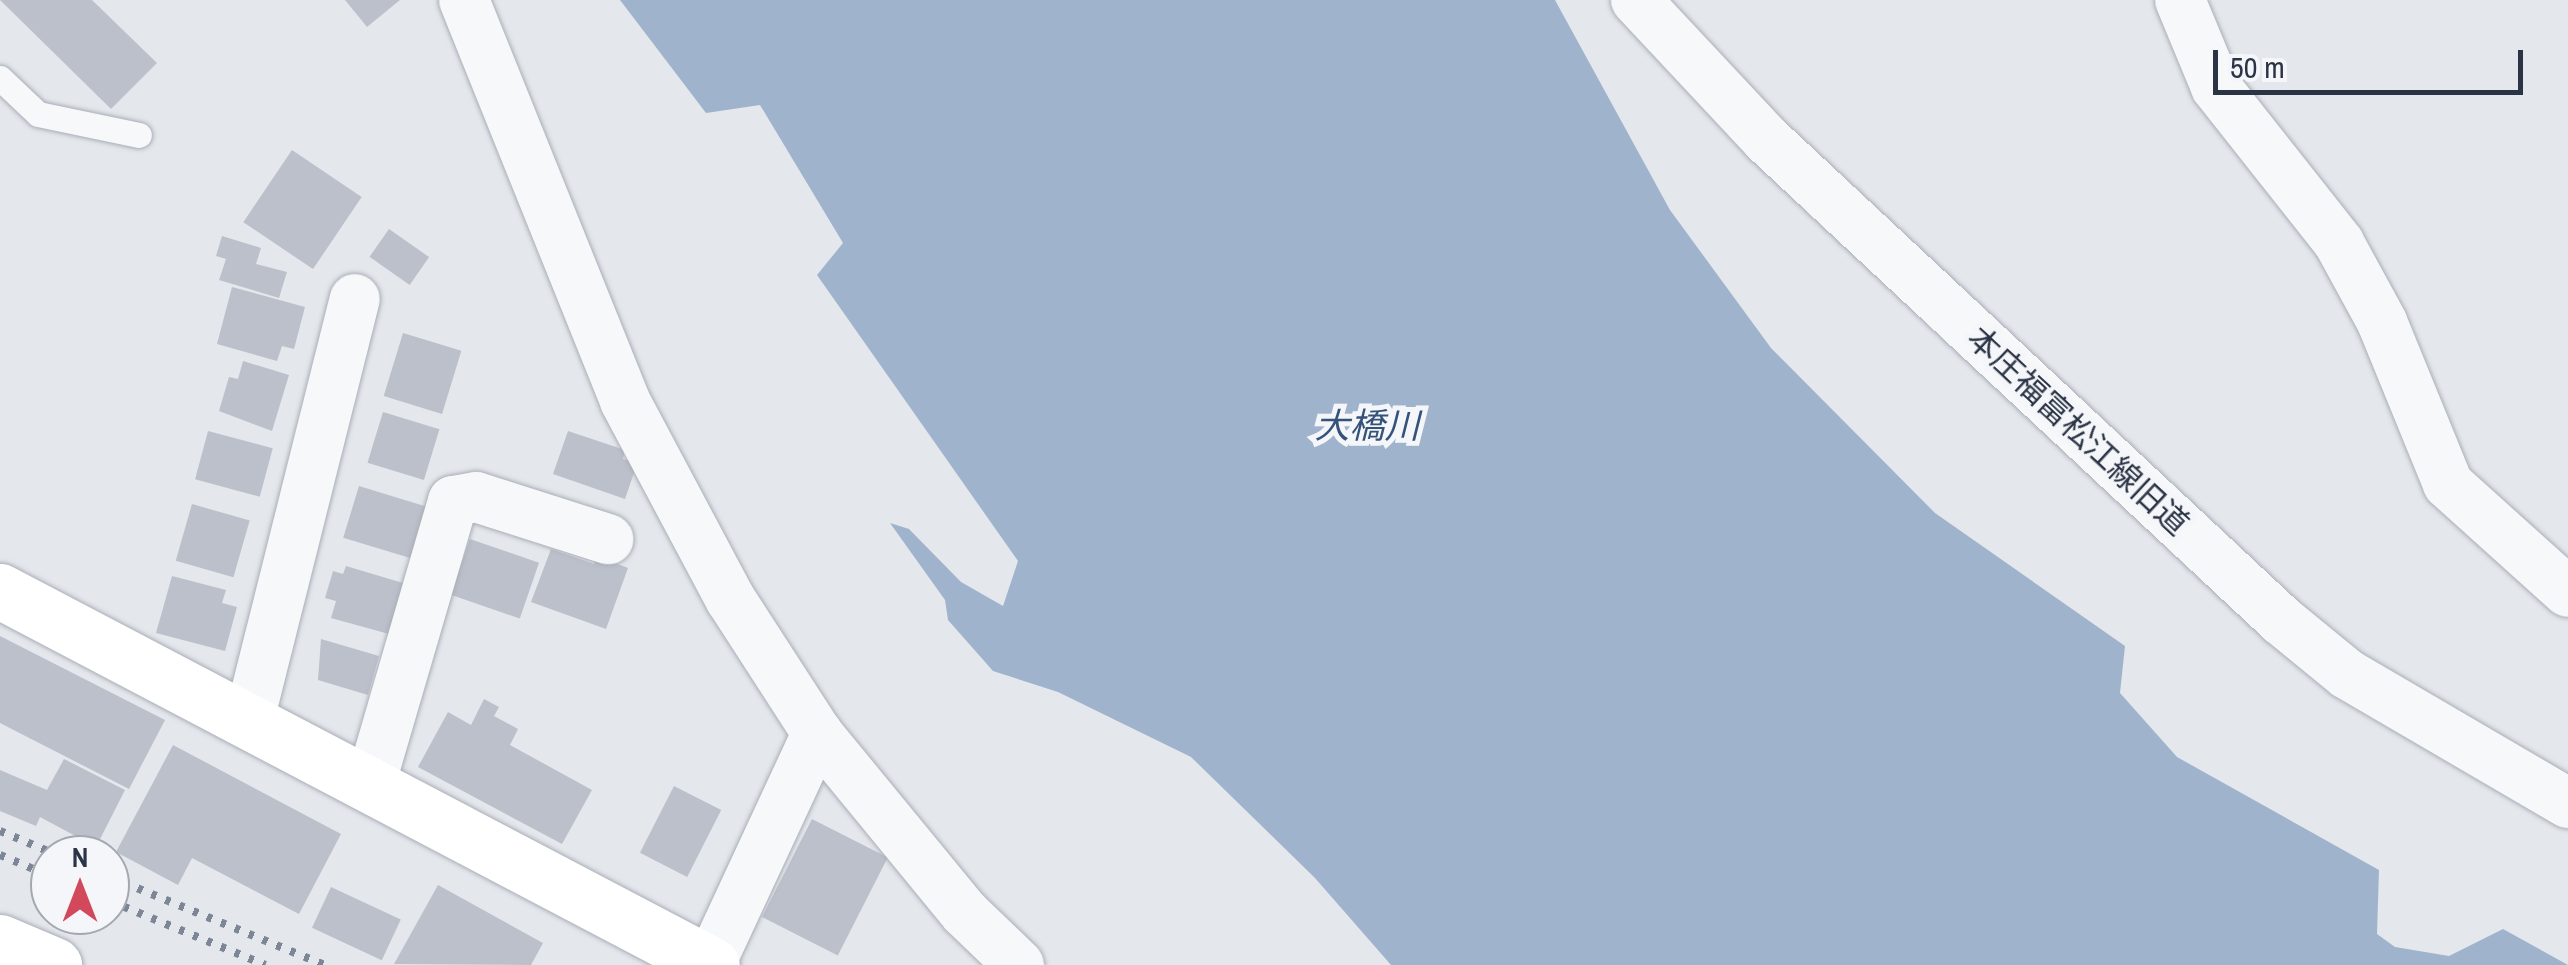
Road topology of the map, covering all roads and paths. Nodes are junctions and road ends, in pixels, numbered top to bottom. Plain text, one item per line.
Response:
1 (464, 0) edge
2 (1636, 0) edge
3 (2180, 0) edge
4 (0, 78) edge
5 (140, 135) dead end
6 (355, 299) dead end
7 (608, 539) dead end
8 (0, 591) edge
9 (2568, 592) edge
10 (249, 720) junction
11 (817, 733) junction
12 (370, 785) junction
13 (2568, 803) edge
14 (0, 942) edge
15 (711, 964) edge
16 (54, 965) edge
17 (1019, 965) edge

1 - 11 street
2 - 13 street, 本庄福富松江線旧道
3 - 9 street
4 - 5 lane
6 - 10 street
7 - 12 street
8 - 10 main road
10 - 12 main road
11 - 15 street
11 - 17 street
12 - 15 main road
14 - 16 main road

